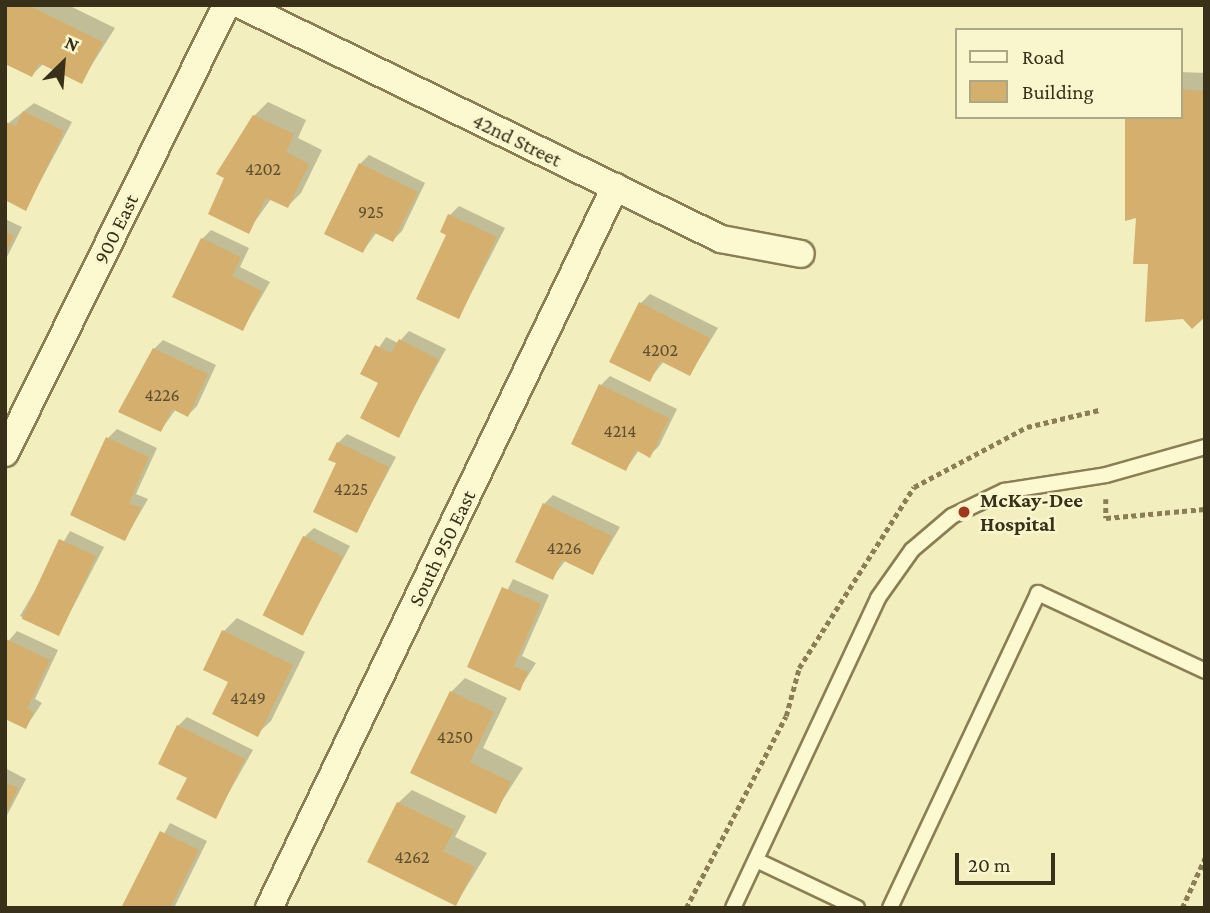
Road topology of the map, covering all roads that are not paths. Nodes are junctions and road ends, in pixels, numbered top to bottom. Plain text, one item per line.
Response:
1 (226, 5) edge
2 (241, 5) edge
3 (615, 187) junction
4 (801, 254) dead end
5 (1205, 447) edge
6 (5, 453) edge
7 (1205, 671) edge
8 (755, 860) junction
9 (270, 908) edge
10 (733, 908) edge
11 (857, 908) edge
12 (890, 908) edge

1 - 6 street, 900 East
2 - 3 street, 42nd Street
3 - 4 street, 42nd Street
3 - 9 street, South 950 East
5 - 8 lane
7 - 12 lane
8 - 10 lane
8 - 11 lane

